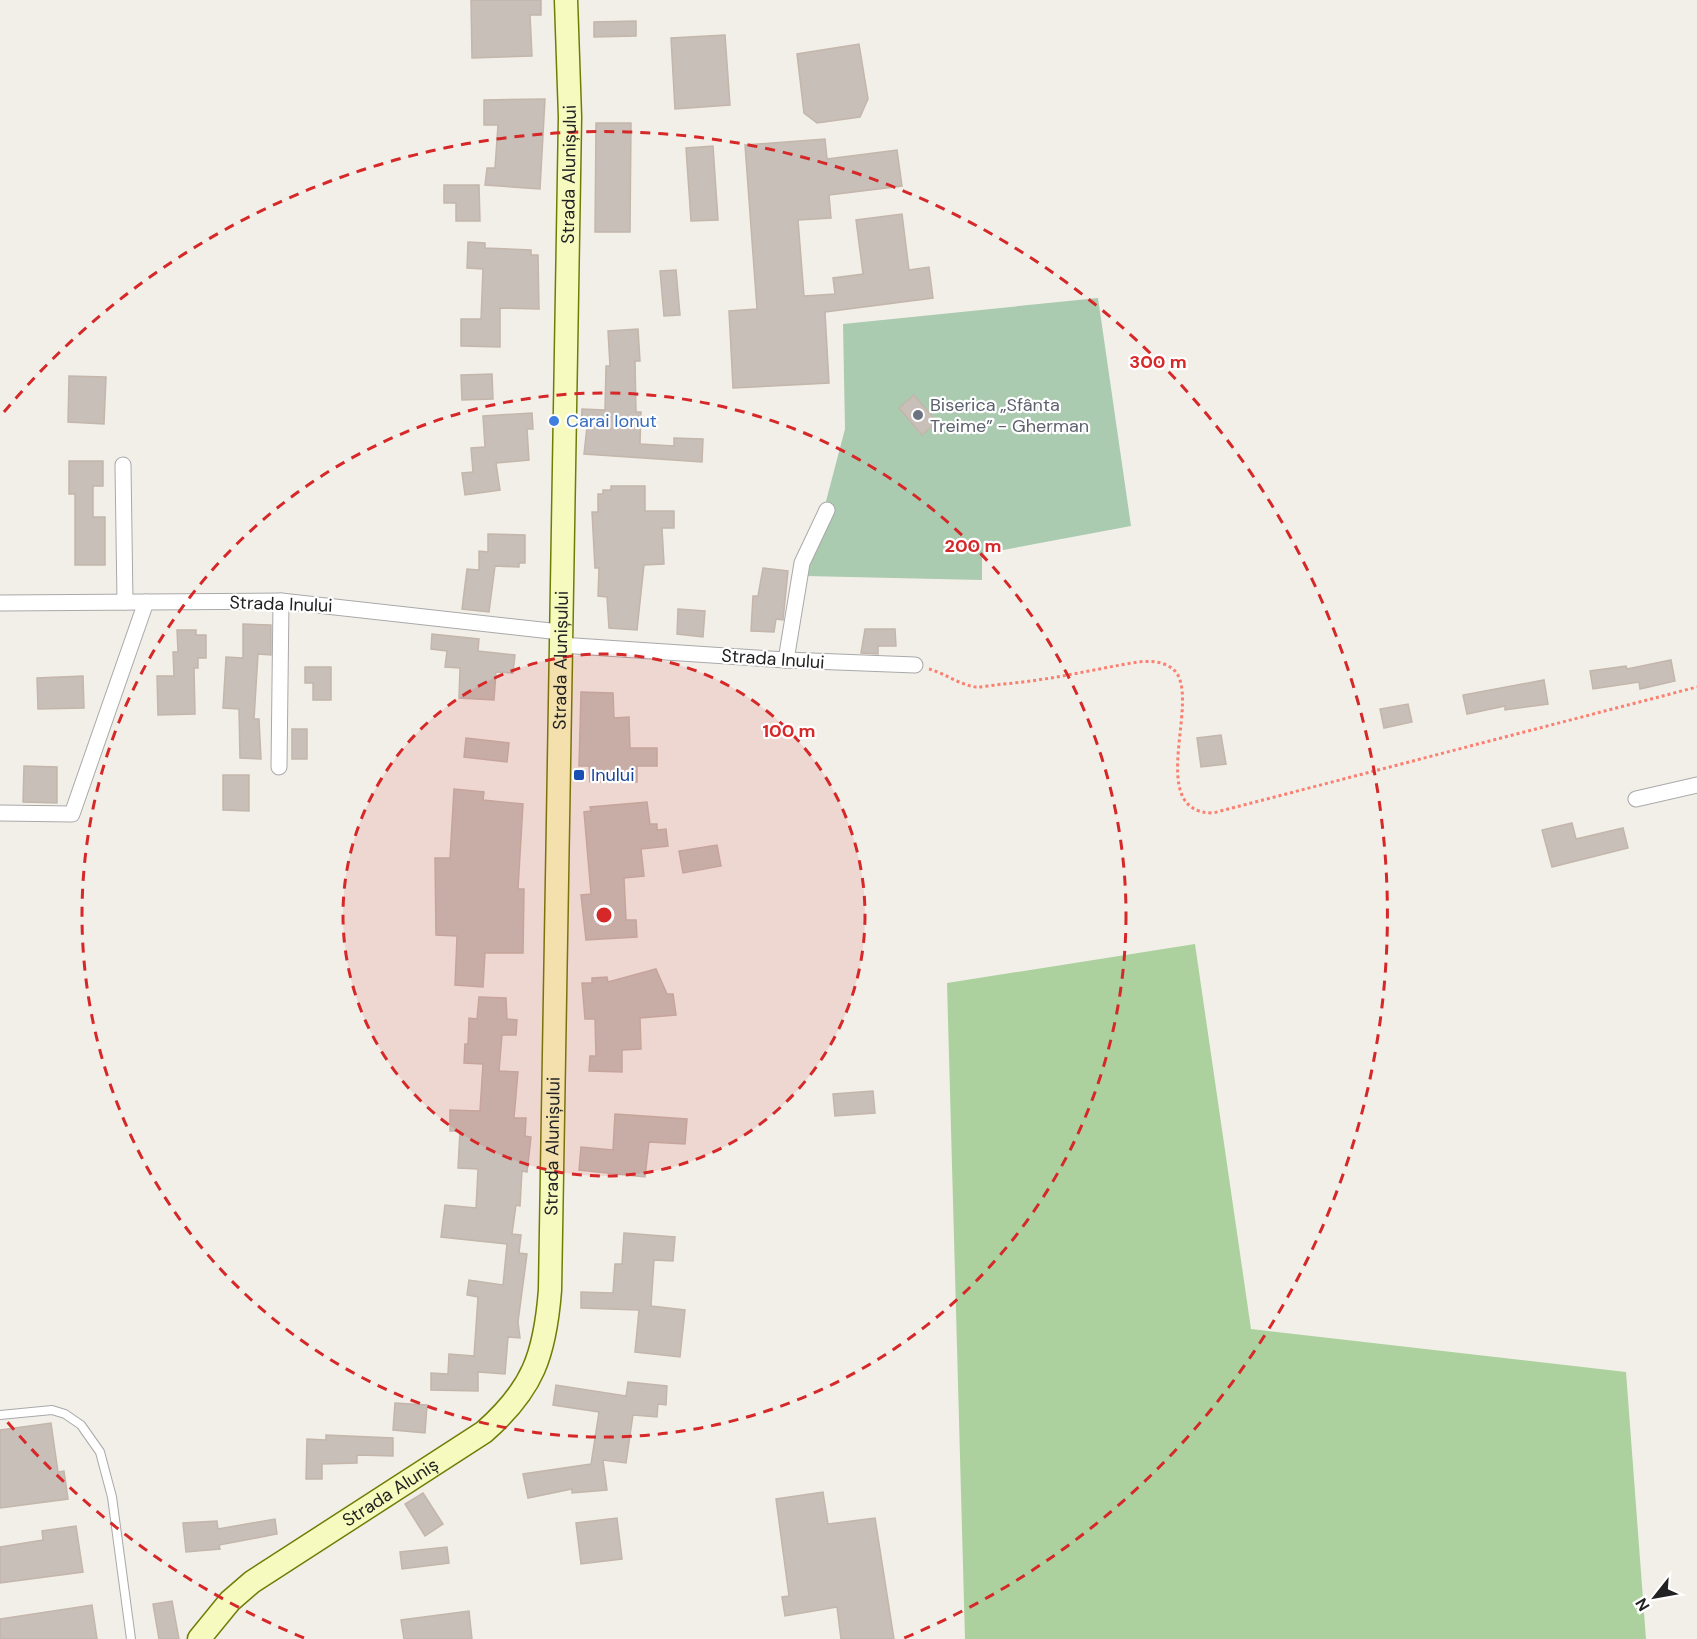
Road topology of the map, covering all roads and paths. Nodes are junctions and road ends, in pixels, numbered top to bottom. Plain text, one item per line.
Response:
1 (566, 0) edge
2 (123, 465) dead end
3 (827, 510) dead end
4 (281, 601) junction
5 (125, 602) junction
6 (146, 602) junction
7 (0, 603) edge
8 (560, 639) junction
9 (786, 660) junction
10 (915, 665) joint
11 (1697, 687) edge
12 (279, 767) dead end
13 (1697, 784) edge
14 (1635, 799) dead end
15 (0, 813) edge
16 (548, 1321) joint
17 (0, 1415) edge
18 (131, 1639) edge
19 (199, 1639) edge

1 - 8 main road, Strada Alunișului
2 - 5 street
3 - 9 street
4 - 6 street, Strada Inului
4 - 8 street, Strada Inului
4 - 12 street
5 - 6 street, Strada Inului
5 - 7 street, Strada Inului
6 - 15 street
8 - 9 street, Strada Inului
8 - 16 main road, Strada Alunișului
9 - 10 street, Strada Inului
10 - 11 path
13 - 14 street
16 - 19 main road, Strada Aluniș
17 - 18 lane

